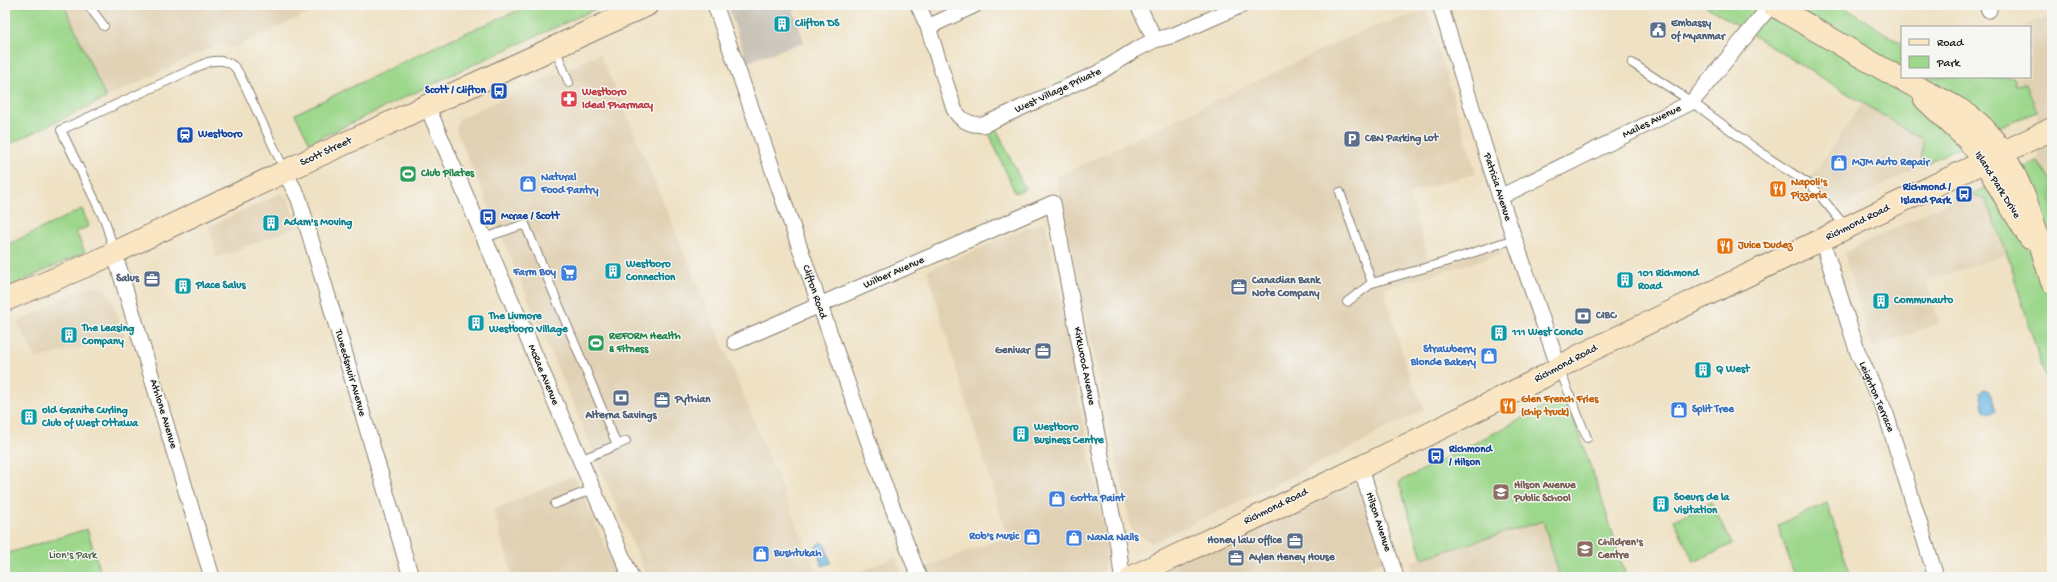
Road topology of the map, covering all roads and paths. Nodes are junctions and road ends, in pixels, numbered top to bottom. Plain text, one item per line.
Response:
1 (88, 5) edge
2 (648, 5) edge
3 (714, 5) edge
4 (918, 5) edge
5 (975, 5) edge
6 (1138, 5) edge
7 (1242, 5) edge
8 (1440, 5) edge
9 (1772, 5) edge
10 (104, 26) dead end
11 (928, 27) junction
12 (1154, 40) junction
13 (554, 48) junction
14 (1632, 63) dead end
15 (568, 83) dead end
16 (1692, 102) junction
17 (427, 106) junction
18 (2052, 129) edge
19 (1993, 156) junction
20 (283, 168) junction
21 (1340, 192) dead end
22 (1500, 196) junction
23 (1053, 203) joint
24 (1846, 228) junction
25 (484, 238) junction
26 (1514, 239) junction
27 (1822, 240) junction
28 (114, 252) junction
29 (92, 255) dead end
30 (2049, 272) edge
31 (1372, 284) junction
32 (5, 294) edge
33 (5, 300) edge
34 (1347, 302) dead end
35 (819, 307) junction
36 (735, 342) dead end
37 (1559, 368) junction
38 (1587, 438) dead end
39 (626, 441) dead end
40 (617, 444) junction
41 (580, 460) junction
42 (1360, 466) junction
43 (593, 489) junction
44 (555, 504) dead end
45 (626, 575) edge
46 (212, 577) edge
47 (411, 577) edge
48 (919, 577) edge
49 (1122, 577) edge
50 (1132, 577) edge
51 (1396, 577) edge
52 (1936, 577) edge

1 - 10 lane
2 - 13 main road, Scott Street
3 - 35 street, Clifton Road
4 - 11 street, West Village Private
5 - 11 street
6 - 12 street
7 - 12 street, West Village Private
8 - 22 street, Patricia Avenue
9 - 16 street, Mailes Avenue
9 - 19 main road, Island Park Drive
11 - 12 street, West Village Private
13 - 15 lane
13 - 17 main road, Scott Street
14 - 16 lane
16 - 22 street, Mailes Avenue
16 - 24 lane
17 - 20 main road, Scott Street
17 - 25 street, McRae Avenue
18 - 19 main road, Richmond Road
19 - 24 main road, Richmond Road
19 - 30 main road, Island Park Drive
20 - 28 main road, Scott Street
20 - 28 lane
20 - 47 street, Tweedsmuir Avenue
21 - 31 lane
22 - 26 street, Patricia Avenue
23 - 35 street, Wilber Avenue
23 - 49 street, Kirkwood Avenue
24 - 27 main road, Richmond Road
25 - 40 lane
25 - 41 street, McRae Avenue
26 - 31 lane
26 - 37 street, Patricia Avenue
27 - 37 main road, Richmond Road
27 - 52 street, Leighton Terrace
28 - 33 main road, Scott Street
28 - 46 street, Athlone Avenue
29 - 32 lane
31 - 34 lane
35 - 36 street, Wilber Avenue
35 - 48 street, Clifton Road
37 - 38 lane
37 - 42 main road, Richmond Road
39 - 40 lane
40 - 41 lane
41 - 43 street, McRae Avenue
42 - 50 main road, Richmond Road
42 - 51 street, Hilson Avenue
43 - 44 lane
43 - 45 street, McRae Avenue

